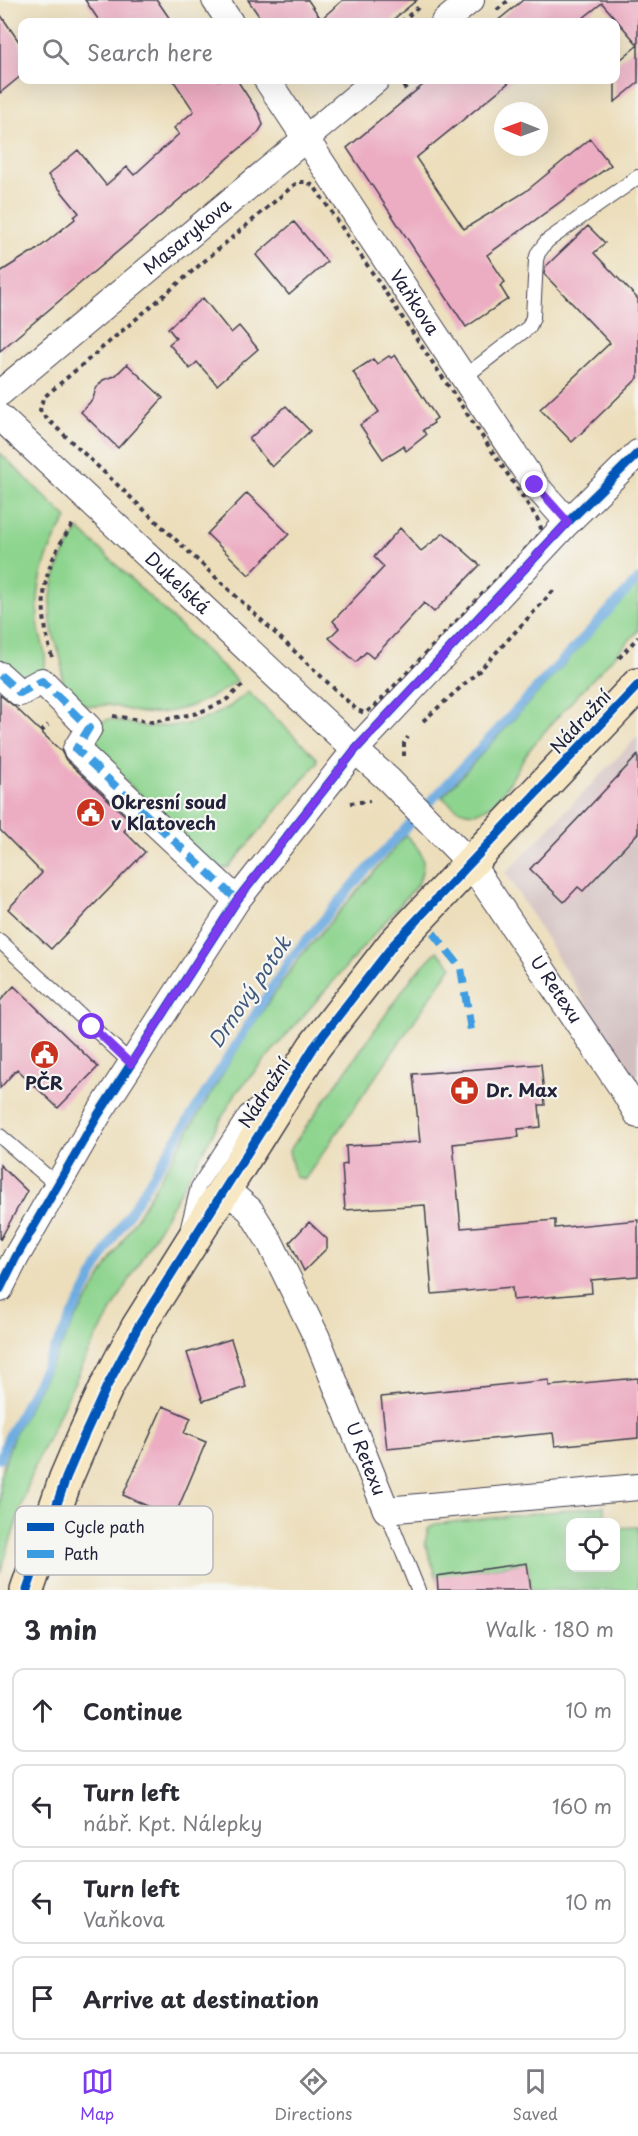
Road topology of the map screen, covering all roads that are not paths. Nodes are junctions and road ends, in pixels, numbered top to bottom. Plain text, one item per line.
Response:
1 (215, 0) edge
2 (471, 0) edge
3 (227, 18) edge
4 (449, 18) edge
5 (270, 84) edge
6 (371, 84) edge
7 (306, 138) junction
8 (638, 177) edge
9 (463, 378) junction
10 (0, 393) edge
11 (0, 417) edge
12 (638, 453) edge
13 (568, 522) junction
14 (0, 675) edge
15 (638, 685) edge
16 (355, 750) junction
17 (397, 771) joint
18 (471, 864) junction
19 (237, 900) junction
20 (0, 941) edge
21 (131, 1064) junction
22 (296, 1075) junction
23 (638, 1115) edge
24 (0, 1136) edge
25 (57, 1185) junction
26 (224, 1188) junction
27 (8, 1249) edge
28 (181, 1256) junction
29 (0, 1289) edge
30 (638, 1487) edge
31 (56, 1506) edge
32 (386, 1510) junction
33 (32, 1575) edge
34 (27, 1590) edge
35 (418, 1590) edge

1 - 3 street
2 - 4 street
5 - 7 street, Vaňkova
6 - 7 street, Masarykova
7 - 9 street, Vaňkova
7 - 10 street, Masarykova
8 - 9 lane
9 - 13 street, Vaňkova
11 - 16 street, Dukelská
12 - 13 street
13 - 16 street
14 - 19 street
15 - 18 street, Nádražní
16 - 17 street, Dukelská
16 - 19 street
17 - 18 street, U Retexu
18 - 22 street, Nádražní
18 - 23 street, U Retexu
19 - 21 street
20 - 21 lane
21 - 25 street
22 - 26 street, Nádražní
22 - 28 lane
24 - 25 lane
25 - 27 street
26 - 28 street, Nádražní
26 - 32 street, U Retexu
27 - 29 street
28 - 31 street, Nádražní
30 - 32 street, U Retexu
32 - 35 lane
33 - 34 street, Nádražní

